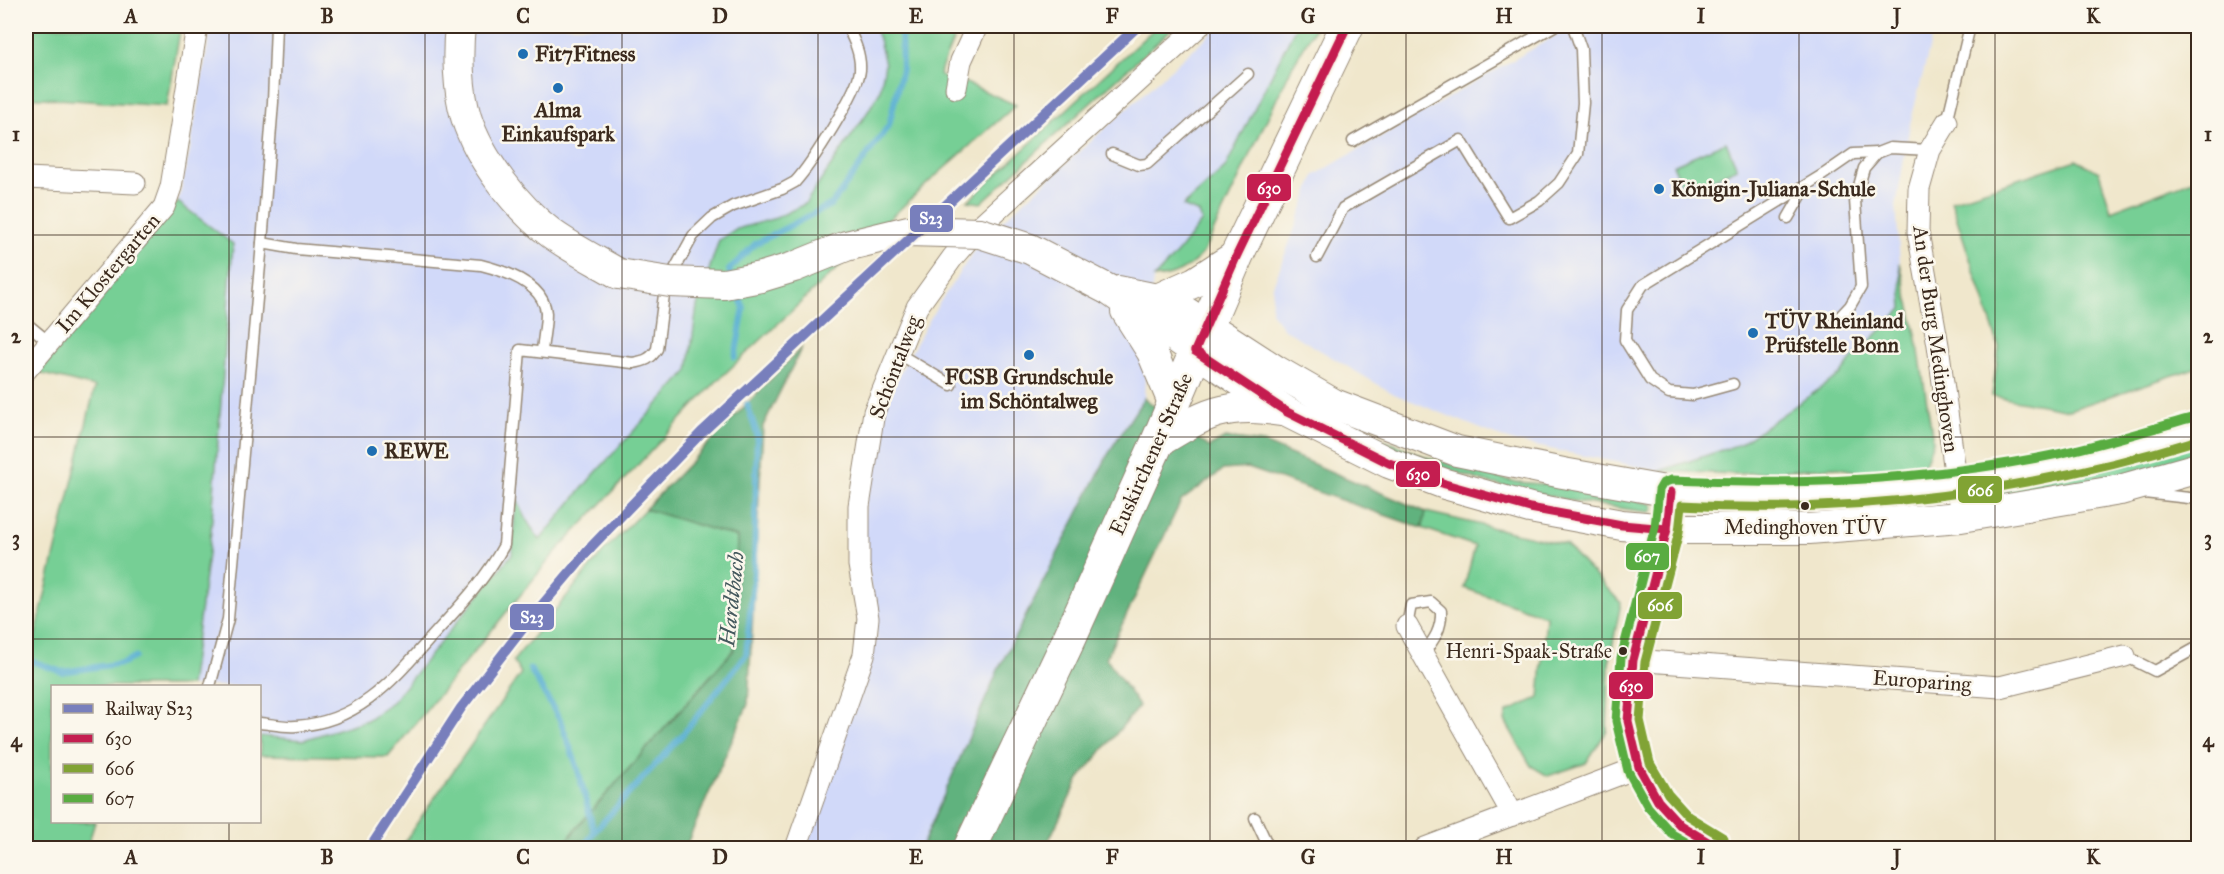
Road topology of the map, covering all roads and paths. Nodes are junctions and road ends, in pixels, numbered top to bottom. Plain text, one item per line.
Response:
1 (197, 26) edge
2 (276, 26) edge
3 (460, 26) edge
4 (848, 26) edge
5 (977, 26) edge
6 (1199, 26) edge
7 (1347, 26) edge
8 (1554, 26) edge
9 (1573, 26) edge
10 (1970, 26) edge
11 (1248, 74) dead end
12 (956, 88) dead end
13 (1947, 122) joint
14 (1353, 141) dead end
15 (1930, 150) junction
16 (1877, 153) junction
17 (1112, 154) dead end
18 (26, 178) edge
19 (135, 183) dead end
20 (1807, 184) junction
21 (1788, 218) dead end
22 (262, 243) junction
23 (1237, 255) junction
24 (1317, 256) dead end
25 (1109, 290) junction
26 (26, 323) edge
27 (1833, 324) dead end
28 (1176, 328) junction
29 (49, 342) junction
30 (542, 351) junction
31 (898, 354) junction
32 (26, 370) edge
33 (1733, 384) dead end
34 (951, 385) dead end
35 (1287, 412) junction
36 (2199, 428) edge
37 (1157, 443) junction
38 (2199, 468) edge
39 (1957, 482) junction
40 (2120, 489) junction
41 (1671, 492) junction
42 (2199, 499) edge
43 (1961, 517) junction
44 (1667, 529) junction
45 (1407, 626) joint
46 (2199, 647) edge
47 (1423, 654) junction
48 (2125, 656) joint
49 (1633, 660) junction
50 (211, 685) edge
51 (261, 723) edge
52 (1638, 767) junction
53 (1513, 814) junction
54 (1255, 818) dead end
55 (796, 849) edge
56 (970, 849) edge
57 (1269, 849) edge
58 (1425, 849) edge
59 (1718, 849) edge

1 - 29 street, Im Klostergarten
2 - 22 lane
3 - 25 main road, bridge
4 - 30 lane
5 - 12 street
6 - 31 street, Schöntalweg
7 - 23 main road, Euskirchener Straße
8 - 14 lane
9 - 24 lane
10 - 13 lane, An der Burg Medinghoven
11 - 17 lane
13 - 15 street, An der Burg Medinghoven
15 - 16 lane
15 - 39 street, An der Burg Medinghoven
16 - 20 lane
16 - 27 lane
18 - 19 street
20 - 21 lane
20 - 33 lane
22 - 30 lane
22 - 50 lane
23 - 28 main road, Euskirchener Straße
23 - 28 main road
25 - 28 main road
25 - 28 main road
26 - 29 lane, Im Klostergarten
28 - 35 main road
28 - 37 main road, Euskirchener Straße
28 - 41 main road
29 - 32 street, Im Klostergarten
30 - 51 lane
31 - 34 lane
31 - 55 street, Schöntalweg
35 - 37 main road
35 - 44 main road
36 - 39 main road
37 - 56 main road, Euskirchener Straße
38 - 40 main road
39 - 41 main road
39 - 43 street, An der Burg Medinghoven
40 - 42 lane
40 - 43 main road
41 - 44 street
43 - 44 main road
44 - 49 street
45 - 47 street
45 - 47 lane
46 - 48 lane, Europaring
47 - 53 street
48 - 49 street, Europaring
49 - 52 street
52 - 53 street
52 - 59 street
53 - 58 street
54 - 57 lane

